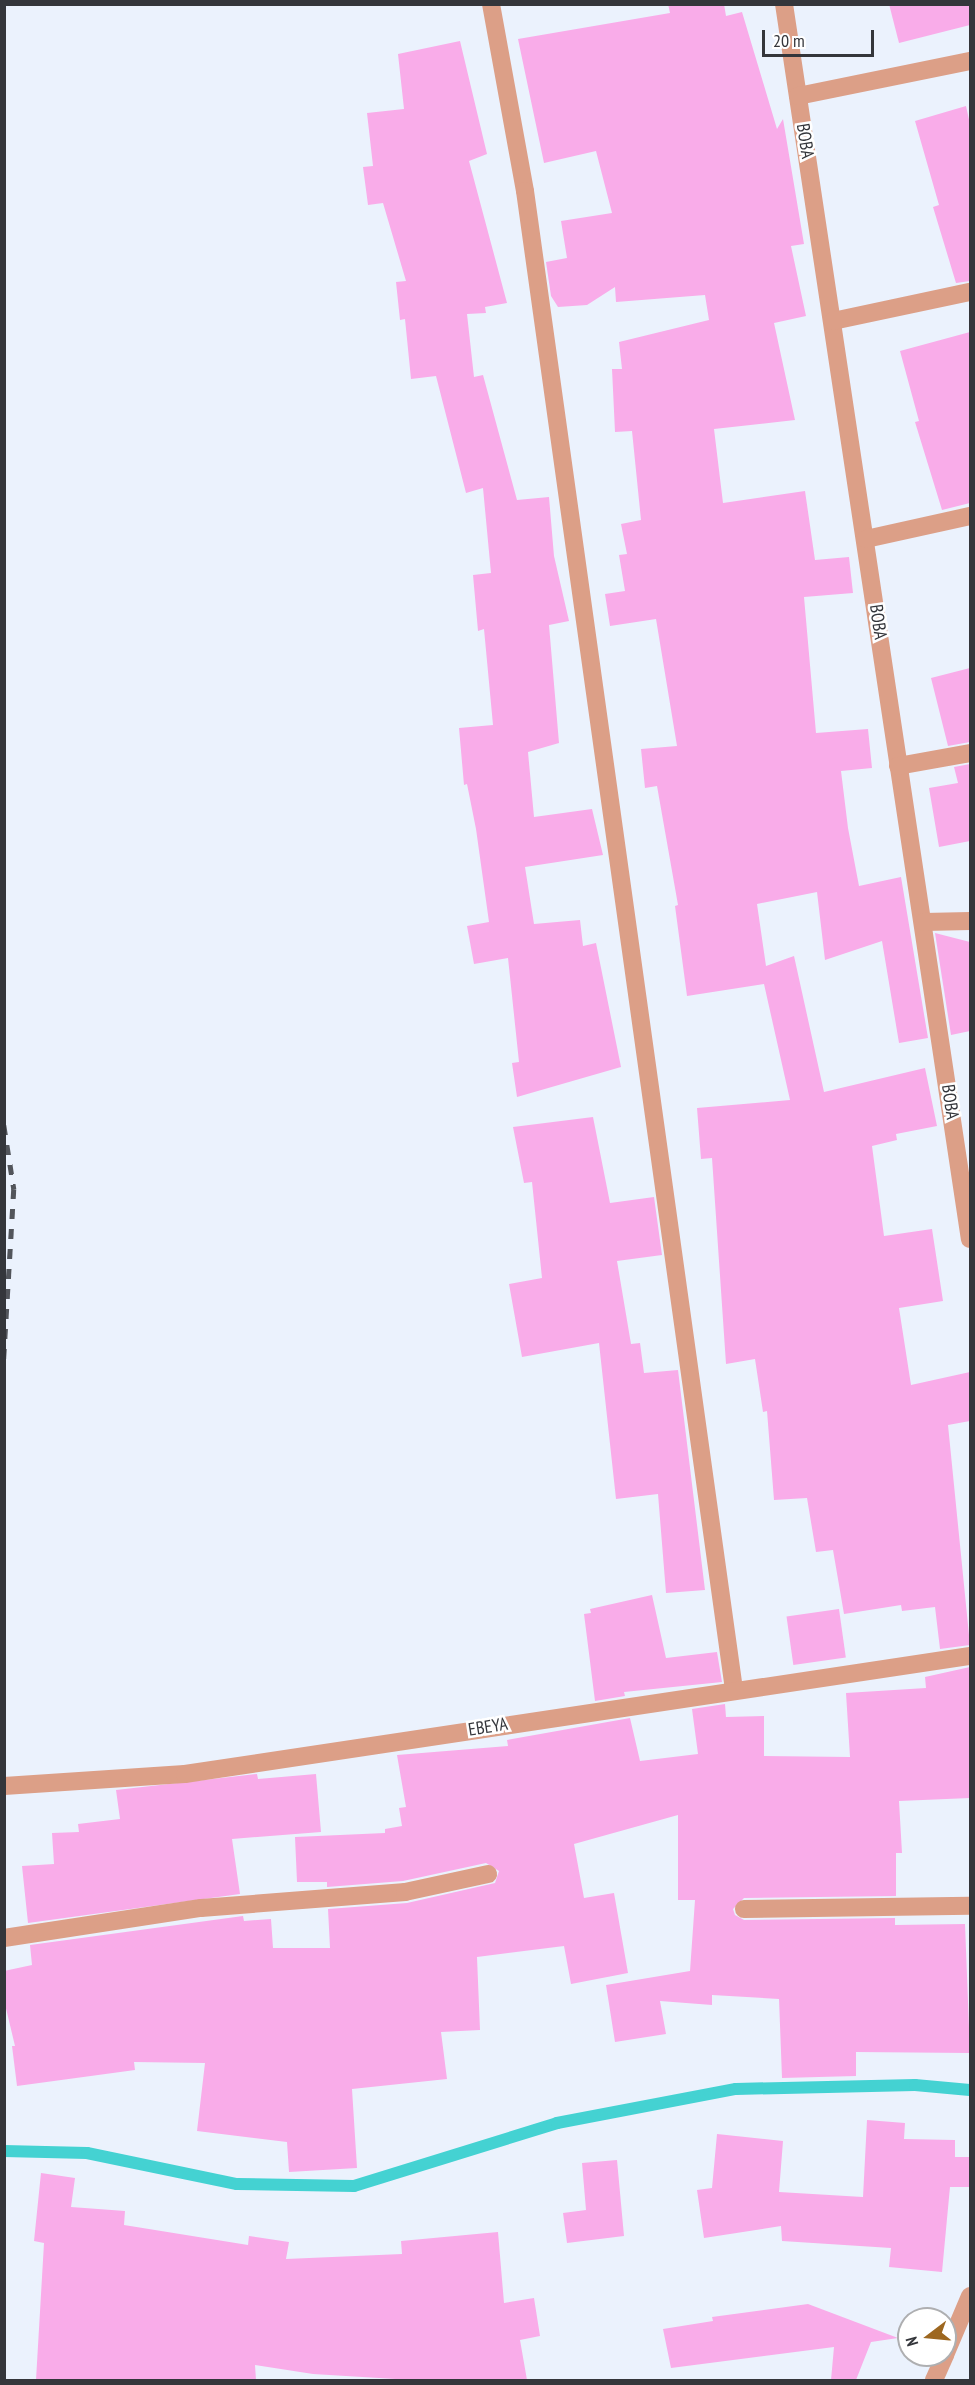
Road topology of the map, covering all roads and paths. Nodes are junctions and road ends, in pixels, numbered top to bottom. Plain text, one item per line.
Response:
1 (491, 4) edge
2 (784, 4) edge
3 (970, 61) edge
4 (798, 96) junction
5 (970, 292) edge
6 (833, 321) junction
7 (970, 516) edge
8 (866, 539) junction
9 (970, 753) edge
10 (898, 766) junction
11 (970, 921) edge
12 (924, 922) junction
13 (961, 1120) edge
14 (970, 1239) edge
15 (970, 1656) edge
16 (734, 1690) junction
17 (4, 1786) edge
18 (488, 1874) dead end
19 (970, 1906) edge
20 (744, 1909) dead end
21 (4, 1938) edge
22 (970, 2296) edge
23 (957, 2327) edge

1 - 16 street
2 - 4 street, BOBA
3 - 4 street
4 - 6 street, BOBA
5 - 6 street
6 - 8 street, BOBA
7 - 8 street
8 - 10 street, BOBA
9 - 10 street
10 - 12 street, BOBA
11 - 12 street
12 - 13 street, BOBA
13 - 14 street, BOBA
15 - 16 street, EBEYA
16 - 17 street, EBEYA
18 - 21 street
19 - 20 street
22 - 23 street

